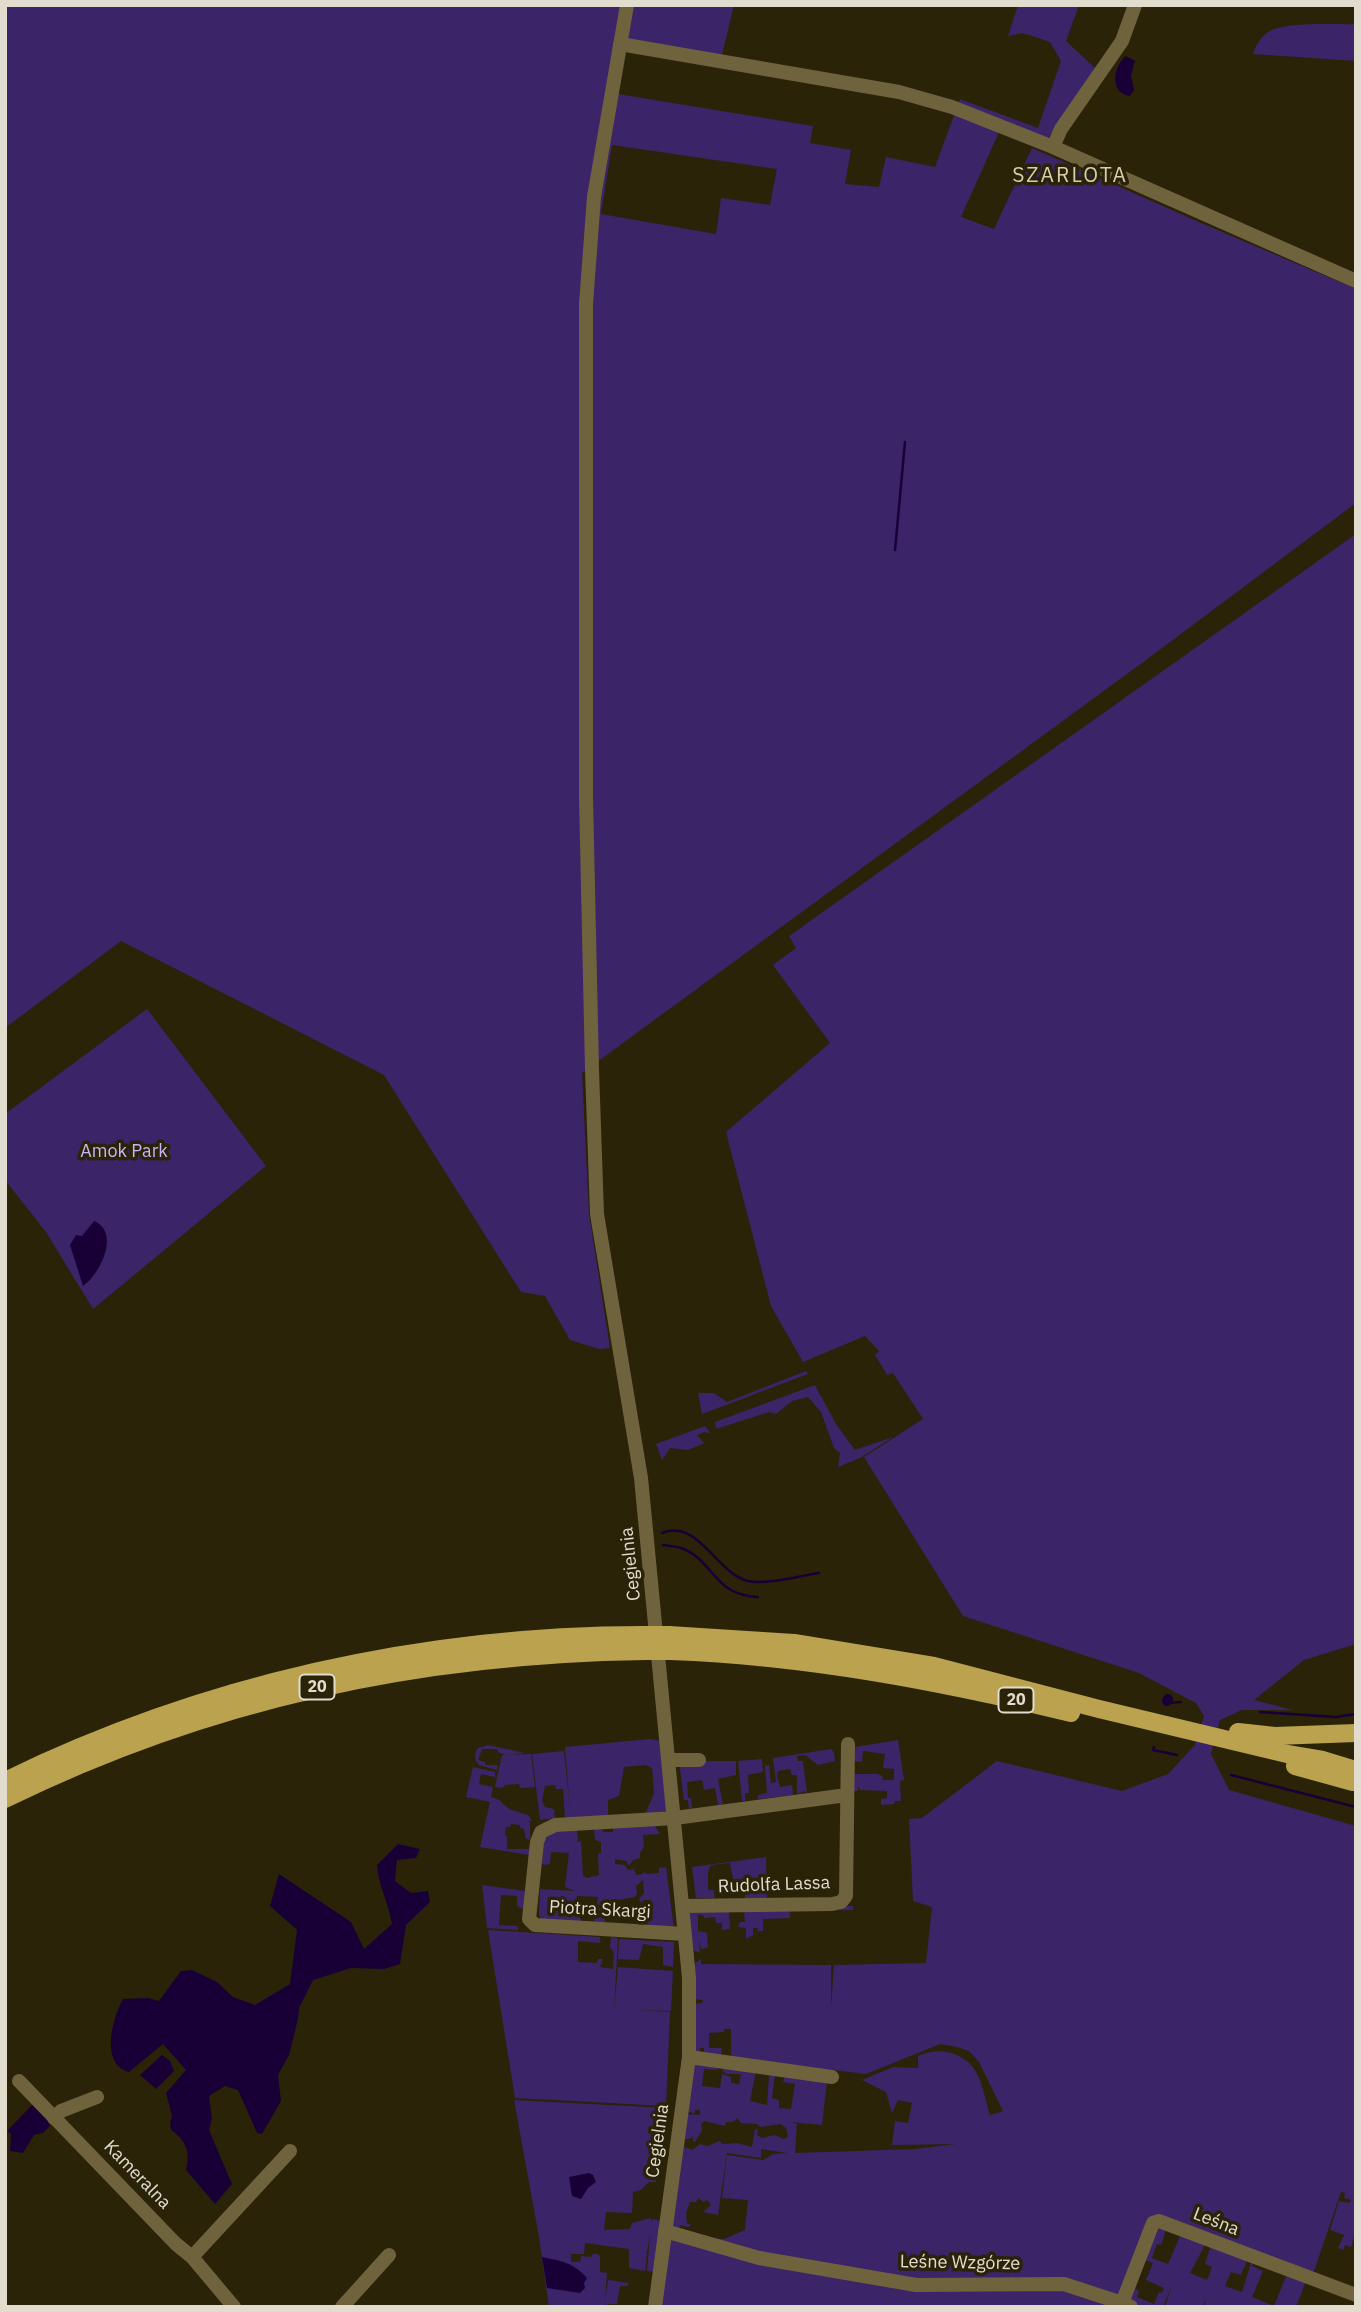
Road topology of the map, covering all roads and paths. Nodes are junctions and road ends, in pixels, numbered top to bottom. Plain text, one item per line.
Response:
1 (627, 5) edge
2 (1135, 5) edge
3 (620, 44) junction
4 (1053, 148) junction
5 (1356, 281) edge
6 (645, 1643) junction
7 (669, 1643) junction
8 (1179, 1727) junction
9 (1356, 1733) edge
10 (848, 1744) dead end
11 (669, 1760) junction
12 (699, 1760) dead end
13 (1356, 1770) edge
14 (5, 1781) edge
15 (1356, 1783) edge
16 (847, 1795) junction
17 (5, 1799) edge
18 (675, 1818) junction
19 (683, 1906) junction
20 (685, 1934) junction
21 (688, 2057) junction
22 (832, 2077) dead end
23 (19, 2081) dead end
24 (97, 2097) dead end
25 (54, 2118) junction
26 (290, 2151) dead end
27 (666, 2231) junction
28 (389, 2255) dead end
29 (192, 2257) junction
30 (1356, 2295) edge
31 (1126, 2305) edge
32 (234, 2307) edge
33 (342, 2307) edge
34 (655, 2307) edge

1 - 3 street, Cegielnia
2 - 4 street
3 - 4 street
3 - 11 street, Cegielnia
4 - 5 street
6 - 7 main road, 20, bridge
6 - 14 main road, 20
6 - 17 main road, 20
7 - 8 main road, 20
7 - 15 main road, 20
8 - 9 main road
8 - 13 main road, 20
10 - 16 street, Rudolfa Lassa
11 - 12 street
11 - 18 street, Cegielnia
16 - 18 street
16 - 19 street, Rudolfa Lassa
18 - 19 street, Cegielnia
18 - 20 street, Piotra Skargi
19 - 20 street, Cegielnia
20 - 21 street, Cegielnia
21 - 22 street
21 - 27 street, Cegielnia
23 - 25 street, Kameralna
24 - 25 street
25 - 29 street, Kameralna
26 - 29 street
27 - 31 street, Leśne Wzgórze
27 - 34 street, Cegielnia
28 - 33 street
29 - 32 street, Kameralna
30 - 31 street, Leśna

